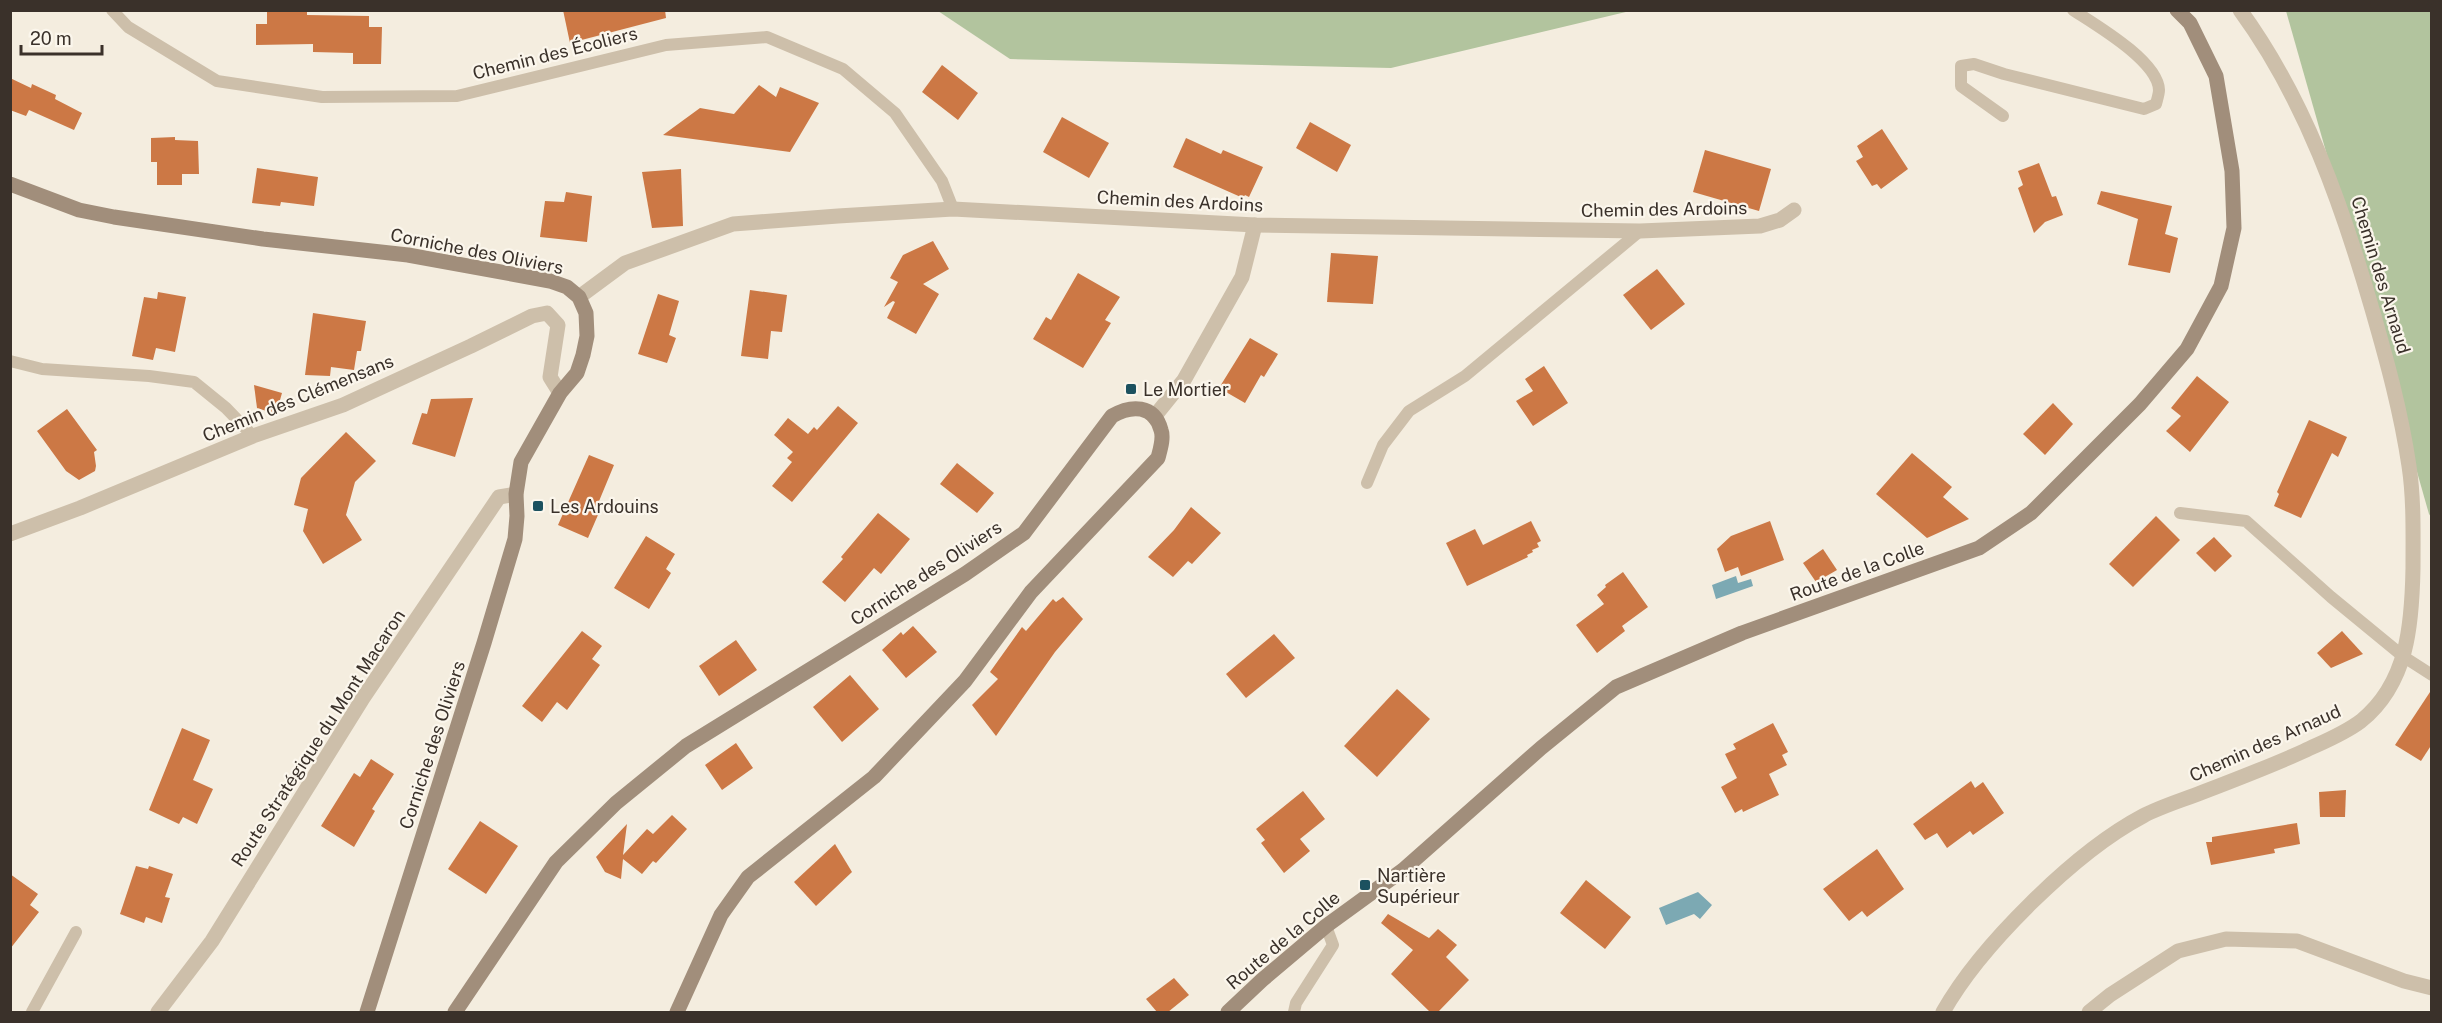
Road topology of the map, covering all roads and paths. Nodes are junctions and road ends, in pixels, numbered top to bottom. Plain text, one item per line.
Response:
1 (112, 10) edge
2 (2073, 10) edge
3 (2177, 10) edge
4 (2240, 10) edge
5 (2003, 116) dead end
6 (10, 184) edge
7 (953, 209) junction
8 (1794, 210) dead end
9 (1255, 225) junction
10 (1640, 231) junction
11 (579, 297) junction
12 (10, 361) edge
13 (560, 393) junction
14 (1154, 417) junction
15 (253, 436) junction
16 (1367, 483) dead end
17 (516, 494) junction
18 (2180, 513) dead end
19 (10, 534) edge
20 (2404, 657) junction
21 (2432, 675) edge
22 (1326, 926) junction
23 (76, 932) dead end
24 (2432, 988) edge
25 (32, 1012) edge
26 (158, 1012) edge
27 (367, 1012) edge
28 (455, 1012) edge
29 (677, 1012) edge
30 (1228, 1012) edge
31 (1294, 1012) edge
32 (1943, 1012) edge
33 (2089, 1012) edge

1 - 7 lane, Chemin des Écoliers
2 - 5 lane
3 - 22 street, Route de la Colle
4 - 20 street, Chemin des Arnaud
6 - 11 street, Corniche des Oliviers
7 - 9 street, Chemin des Ardoins
7 - 11 street, Chemin des Ardoins
8 - 10 street, Chemin des Ardoins
9 - 10 street, Chemin des Ardoins
9 - 14 street
10 - 16 lane
11 - 13 street, Corniche des Oliviers
12 - 15 lane
13 - 15 street, Chemin des Clémensans
13 - 17 street, Corniche des Oliviers
14 - 28 street, Corniche des Oliviers
14 - 29 street
15 - 19 street, Chemin des Clémensans
17 - 26 street, Route Stratégique du Mont Macaron
17 - 27 street, Corniche des Oliviers
18 - 20 lane
20 - 21 lane
20 - 32 street, Chemin des Arnaud
22 - 30 street, Route de la Colle
22 - 31 lane
23 - 25 lane
24 - 33 street

